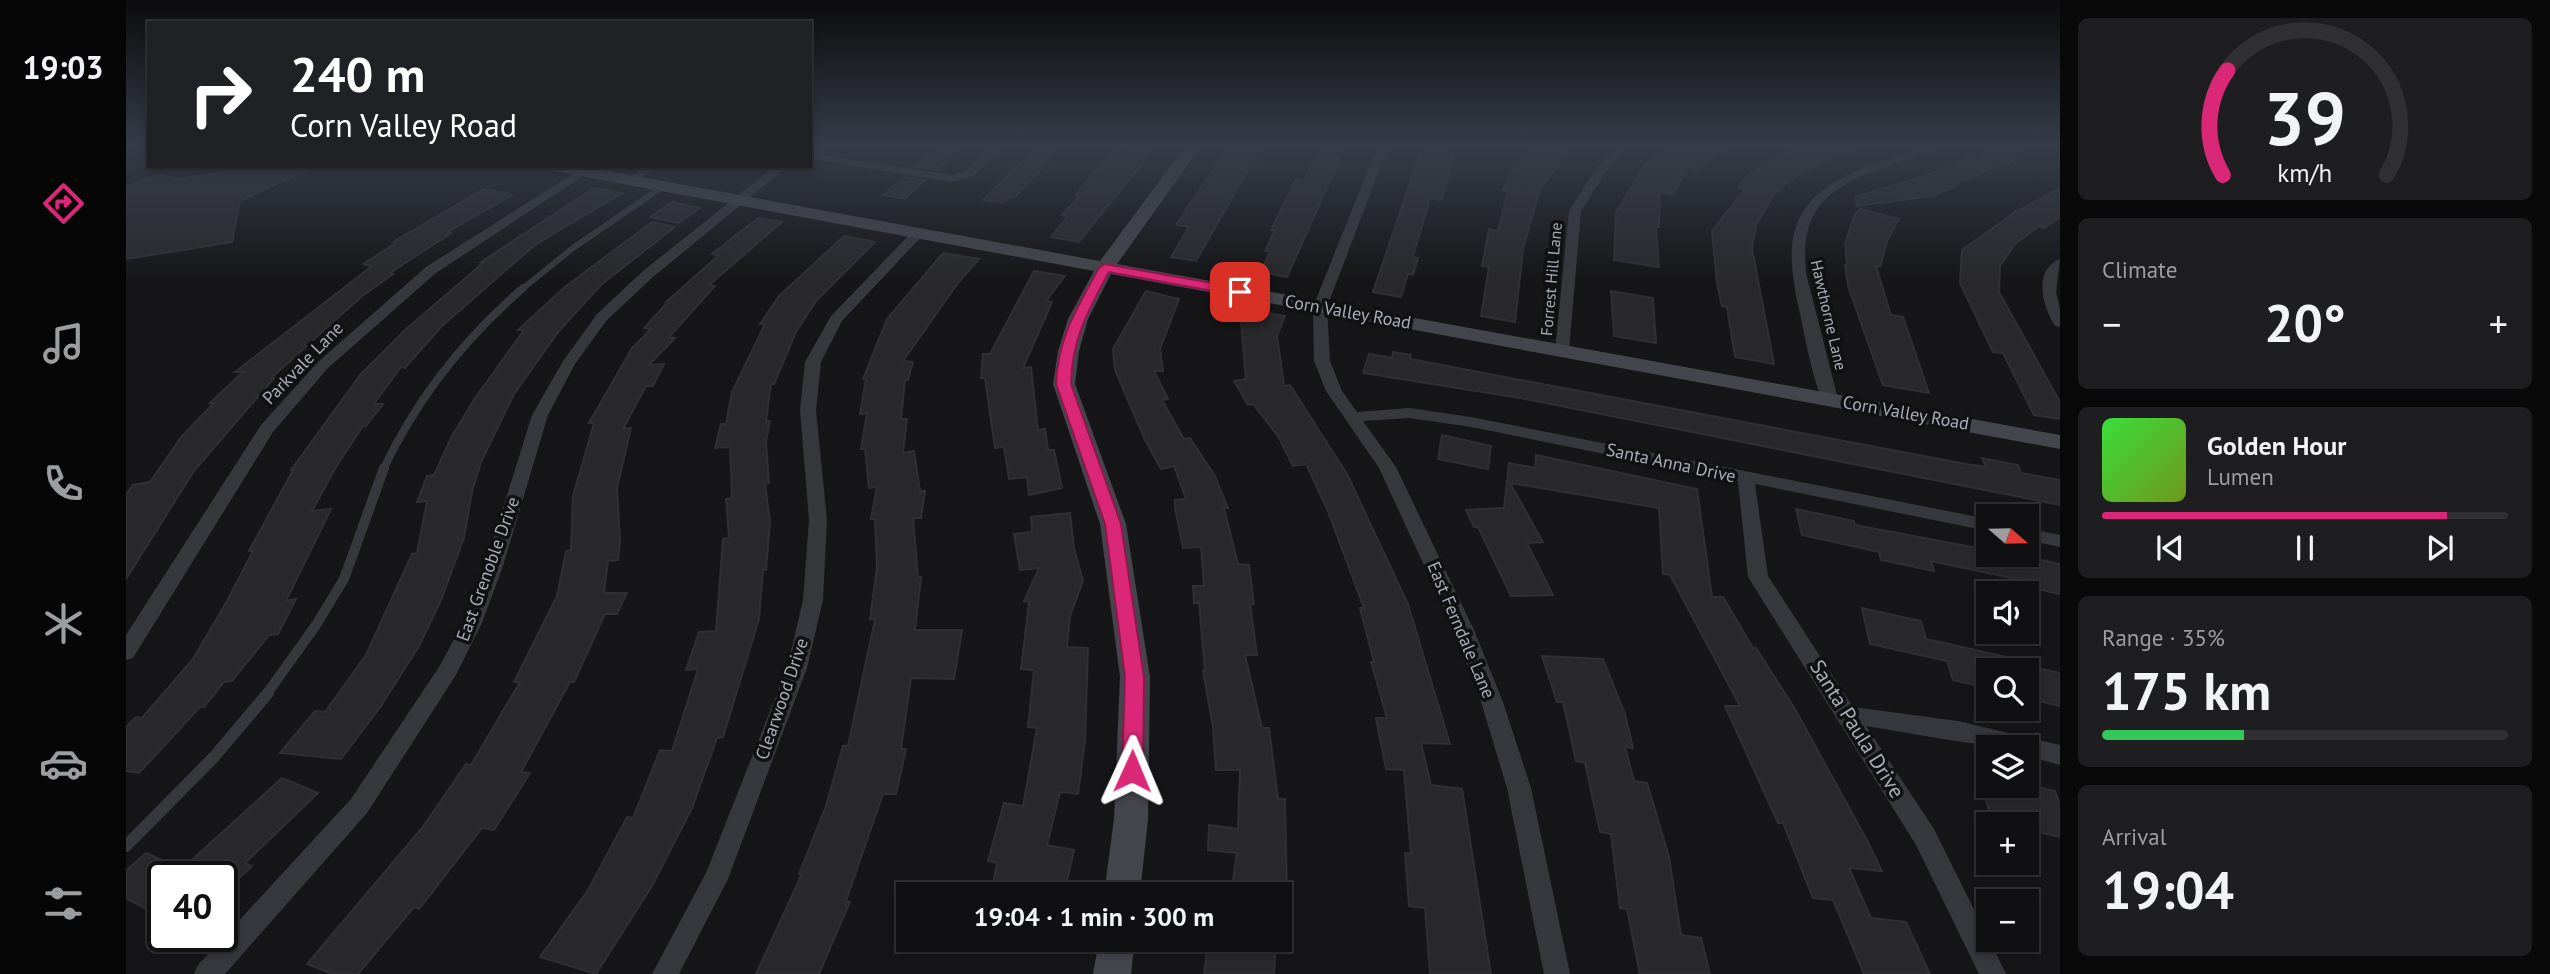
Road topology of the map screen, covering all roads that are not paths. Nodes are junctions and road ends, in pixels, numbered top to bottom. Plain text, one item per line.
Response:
1 (554, 190) edge
2 (657, 190) edge
3 (680, 190) edge
4 (750, 190) edge
5 (1162, 190) edge
6 (1366, 190) edge
7 (1588, 190) edge
8 (1831, 190) edge
9 (736, 201) junction
10 (917, 234) junction
11 (2060, 263) edge
12 (1105, 268) junction
13 (1320, 307) junction
14 (2060, 323) edge
15 (1562, 351) junction
16 (1830, 399) junction
17 (1353, 417) junction
18 (2060, 442) edge
19 (1746, 478) junction
20 (1976, 523) edge
21 (2039, 537) edge
22 (2060, 541) edge
23 (126, 652) edge
24 (1849, 715) junction
25 (2060, 755) edge
26 (126, 846) edge
27 (1123, 882) edge
28 (1115, 952) edge
29 (208, 974) edge
30 (665, 974) edge
31 (1112, 974) edge
32 (1557, 974) edge
33 (1993, 974) edge

1 - 23 street, Parkvale Lane
2 - 26 lane
3 - 9 main road, Corn Valley Road
4 - 9 street, East Grenoble Drive
5 - 12 main road
6 - 13 street
7 - 15 street, Forrest Hill Lane
8 - 16 street, Hawthorne Lane
9 - 10 main road, Corn Valley Road
9 - 29 street, East Grenoble Drive
10 - 12 main road, Corn Valley Road
10 - 30 street, Clearwood Drive
11 - 14 street
12 - 13 main road, Corn Valley Road
12 - 27 main road
13 - 15 main road, Corn Valley Road
13 - 17 street, East Ferndale Lane
15 - 16 main road, Corn Valley Road
16 - 18 main road, Corn Valley Road
17 - 19 street, Santa Anna Drive
17 - 32 street, East Ferndale Lane
19 - 20 street, Santa Anna Drive
19 - 24 street, Santa Paula Drive
21 - 22 street
24 - 25 street
24 - 33 street, Santa Paula Drive
28 - 31 main road

